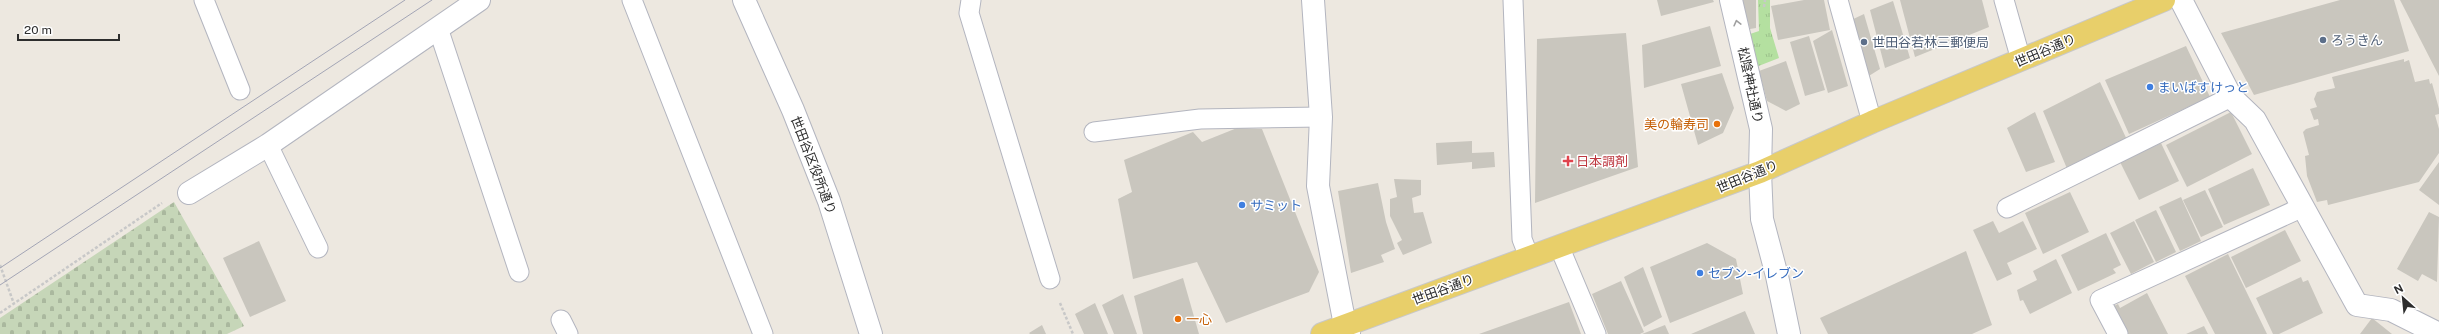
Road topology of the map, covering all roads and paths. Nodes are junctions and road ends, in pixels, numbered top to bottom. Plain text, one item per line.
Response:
1 (204, 0) edge
2 (479, 0) edge
3 (632, 0) edge
4 (744, 0) edge
5 (971, 0) edge
6 (1313, 0) edge
7 (1513, 0) edge
8 (1731, 0) edge
9 (1838, 0) edge
10 (2004, 0) edge
11 (2164, 0) edge
12 (2181, 0) edge
13 (2130, 7) edge
14 (438, 28) junction
15 (2021, 60) junction
16 (240, 90) dead end
17 (2232, 97) junction
18 (1321, 117) junction
19 (1872, 122) junction
20 (1094, 132) dead end
21 (268, 144) junction
22 (1760, 172) junction
23 (189, 193) joint
24 (2304, 207) junction
25 (2007, 208) dead end
26 (1559, 246) junction
27 (318, 248) dead end
28 (1529, 257) junction
29 (0, 265) edge
30 (519, 272) dead end
31 (1050, 279) joint
32 (14, 304) junction
33 (0, 313) edge
34 (1347, 329) edge
35 (763, 334) edge
36 (871, 334) edge
37 (1073, 334) edge
38 (1322, 334) edge
39 (1596, 334) edge
40 (1789, 334) edge
41 (2118, 334) edge
42 (2439, 334) edge

1 - 16 lane
2 - 14 street
3 - 35 lane
4 - 36 street, 世田谷区役所通り
5 - 31 lane
6 - 18 street
7 - 28 lane
22 -> 8 street, 松陰神社通り
9 - 19 lane
10 - 15 lane
11 - 13 main road, 世田谷通り
12 - 17 street
13 - 15 main road, 世田谷通り
14 - 21 street
14 - 30 lane
15 - 19 main road, 世田谷通り
17 - 24 street
17 - 25 lane
18 - 20 lane
18 - 34 street
19 - 22 main road, 世田谷通り
21 - 23 street
21 - 27 lane
22 - 26 main road, 世田谷通り
22 - 40 street, 松陰神社通り
23 - 32 path
24 - 41 lane
24 - 42 street
26 - 28 main road, 世田谷通り
26 - 39 lane
28 - 34 main road, 世田谷通り
29 - 32 path
31 - 37 path
32 - 33 path
34 - 38 main road, 世田谷通り

